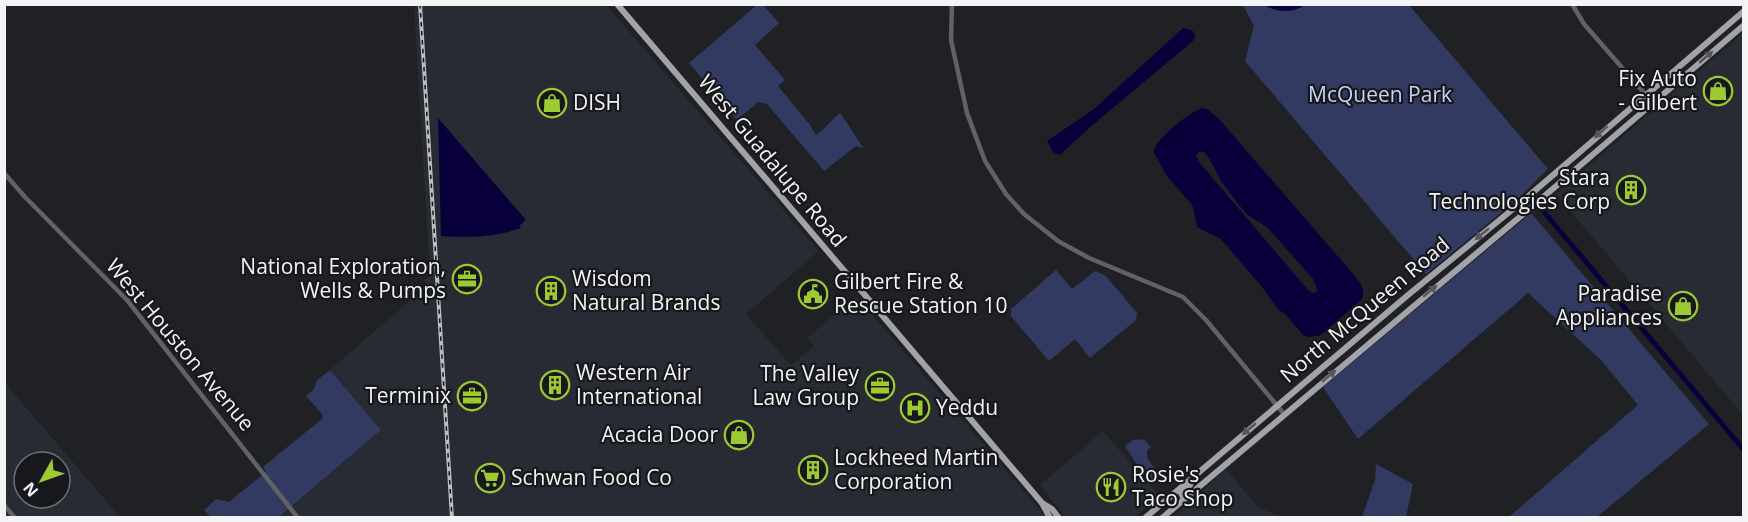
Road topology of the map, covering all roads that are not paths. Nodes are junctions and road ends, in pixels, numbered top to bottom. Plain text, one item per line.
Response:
1 (617, 4) edge
2 (1572, 4) edge
3 (951, 5) edge
4 (1743, 11) edge
5 (1743, 25) edge
6 (1645, 94) junction
7 (4, 173) edge
8 (1528, 197) junction
9 (1534, 205) junction
10 (1443, 266) junction
11 (1450, 274) junction
12 (1277, 406) junction
13 (1284, 414) junction
14 (1193, 477) junction
15 (1184, 499) junction
16 (1042, 503) junction
17 (4, 505) edge
18 (15, 518) edge
19 (298, 518) edge
20 (1050, 518) edge
21 (1059, 518) edge
22 (1145, 518) edge
23 (1162, 518) edge

1 - 16 main road, West Guadalupe Road
2 - 6 street
3 - 12 street
4 - 6 main road, North McQueen Road
9 -> 5 main road, North McQueen Road
6 -> 8 main road, North McQueen Road
7 - 19 street, West Houston Avenue
8 - 9 main road
8 -> 10 main road, North McQueen Road
9 - 11 main road, North McQueen Road
10 - 11 main road
10 - 12 main road, North McQueen Road
13 -> 11 main road, North McQueen Road
12 - 13 street
12 -> 14 main road, North McQueen Road
13 - 15 main road, North McQueen Road
14 - 15 main road
14 - 22 main road, North McQueen Road
15 - 23 main road, North McQueen Road
16 - 20 main road, West Guadalupe Road
16 - 21 main road, West Guadalupe Road
17 - 18 street

